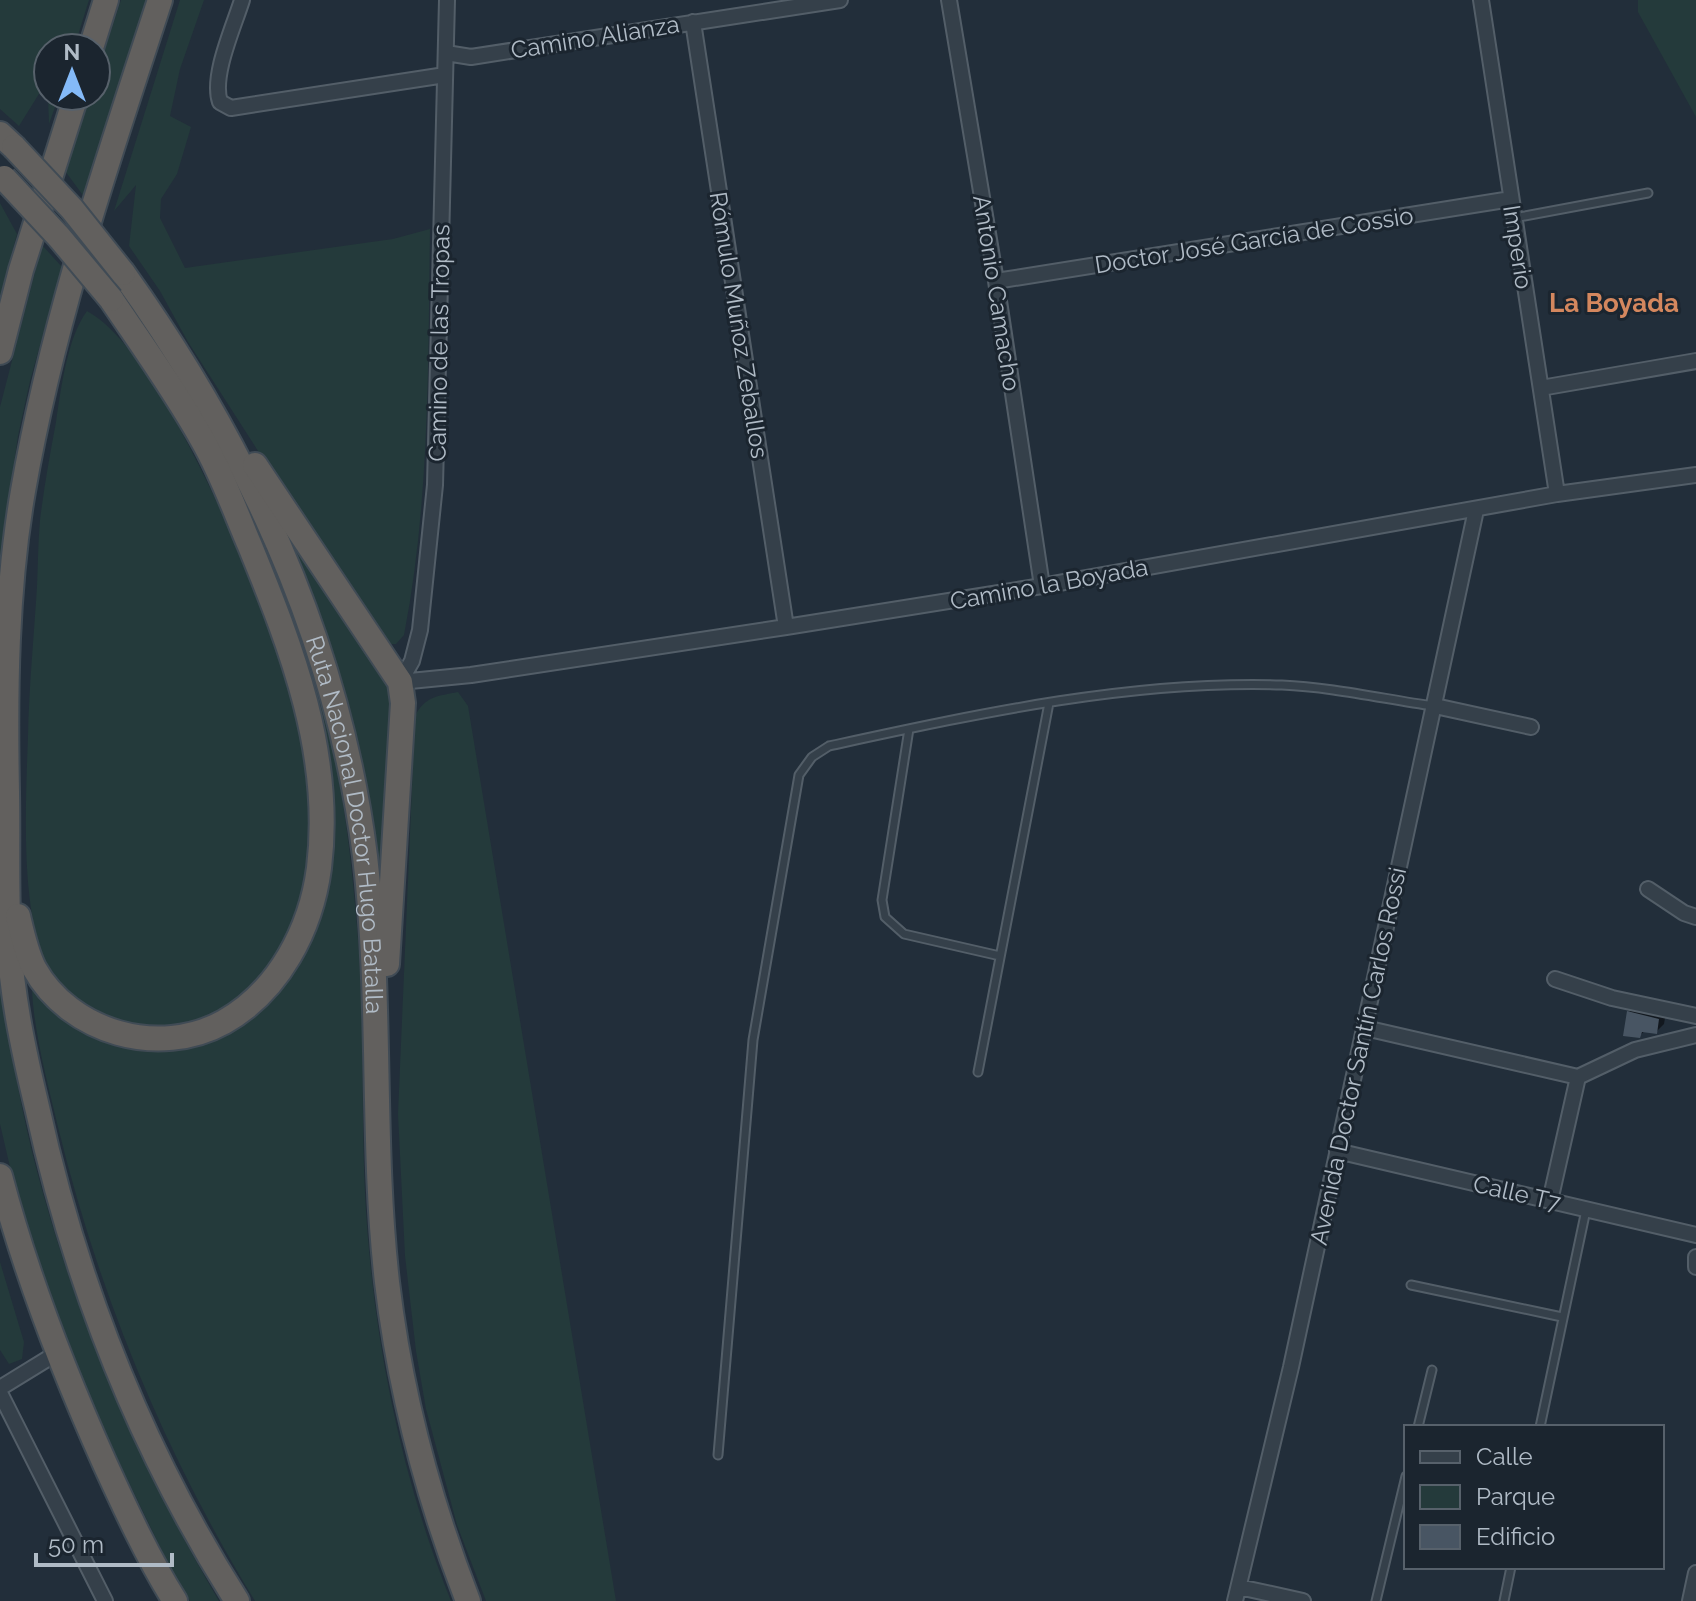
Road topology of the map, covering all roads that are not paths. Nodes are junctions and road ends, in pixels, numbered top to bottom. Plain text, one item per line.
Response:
1 (106, 0) edge
2 (160, 0) edge
3 (242, 0) edge
4 (447, 0) edge
5 (840, 0) edge
6 (949, 0) edge
7 (1481, 0) edge
8 (693, 22) junction
9 (96, 32) edge
10 (446, 53) junction
11 (445, 75) junction
12 (71, 112) edge
13 (7, 140) edge
14 (2, 176) edge
15 (1648, 193) dead end
16 (1511, 199) junction
17 (1514, 218) junction
18 (996, 281) junction
19 (0, 352) edge
20 (1696, 361) edge
21 (1541, 388) junction
22 (229, 438) junction
23 (1696, 475) edge
24 (1557, 494) junction
25 (1476, 510) junction
26 (1042, 586) junction
27 (786, 627) junction
28 (400, 682) junction
29 (1049, 703) junction
30 (1435, 706) junction
31 (1531, 727) dead end
32 (909, 729) junction
33 (8, 864) junction
34 (1648, 889) dead end
35 (1696, 917) edge
36 (1000, 956) junction
37 (1555, 979) dead end
38 (376, 1001) junction
39 (1696, 1016) edge
40 (1365, 1028) junction
41 (1696, 1035) edge
42 (978, 1072) dead end
43 (1578, 1077) junction
44 (1337, 1151) junction
45 (0, 1176) edge
46 (1550, 1201) junction
47 (1586, 1209) junction
48 (1696, 1235) edge
49 (1696, 1257) edge
50 (1696, 1267) edge
51 (1411, 1285) dead end
52 (1562, 1317) junction
53 (57, 1353) junction
54 (1432, 1370) dead end
55 (0, 1390) edge
56 (1418, 1425) edge
57 (1540, 1425) edge
58 (718, 1455) dead end
59 (1404, 1484) edge
60 (1511, 1569) edge
61 (1696, 1573) edge
62 (1237, 1594) edge
63 (105, 1601) edge
64 (175, 1601) edge
65 (237, 1601) edge
66 (468, 1601) edge
67 (1303, 1601) edge
68 (1376, 1601) edge
69 (1504, 1601) edge
70 (1690, 1601) edge

1 - 9 highway
2 - 33 highway
3 - 11 street
4 - 10 street, Camino de las Tropas
5 - 8 street, Camino Alianza
6 - 18 street, Antonio Camacho
7 - 16 street, Imperio
8 - 10 street, Camino Alianza
8 - 27 street, Rómulo Muñoz Zeballos
10 - 11 street, Camino de las Tropas
11 - 28 street, Camino de las Tropas
12 - 19 highway
13 - 22 highway, Ruta Nacional Doctor Hugo Batalla, bridge
14 - 33 highway, bridge
15 - 17 lane
16 - 17 street, Imperio
16 - 18 street, Doctor José García de Cossio
17 - 21 street, Imperio
18 - 26 street, Antonio Camacho
20 - 21 street
21 - 24 street, Imperio
22 - 28 highway
22 - 38 highway, Ruta Nacional Doctor Hugo Batalla
23 - 24 street, Camino la Boyada
24 - 25 street, Camino la Boyada
25 - 26 street, Camino la Boyada
25 - 30 street, Avenida Doctor Santín Carlos Rossi
26 - 27 street, Camino la Boyada
27 - 28 street, Camino la Boyada
28 - 38 highway
29 - 30 lane
29 - 32 lane
29 - 36 lane
30 - 31 street
30 - 40 street, Avenida Doctor Santín Carlos Rossi
32 - 36 lane
32 - 58 lane
33 - 65 highway
34 - 35 street
36 - 42 lane
37 - 39 street
38 - 66 highway, Ruta Nacional Doctor Hugo Batalla
40 - 43 street
40 - 44 street, Avenida Doctor Santín Carlos Rossi
41 - 43 street
43 - 46 street
44 - 46 street, Calle T7
44 - 62 street, Avenida Doctor Santín Carlos Rossi
45 - 53 highway
46 - 47 street, Calle T7
47 - 48 street, Calle T7
47 - 52 lane
49 - 50 street
51 - 52 lane
52 - 57 lane
53 - 55 street
53 - 64 highway
54 - 56 lane
55 - 63 street
59 - 68 lane
60 - 69 lane
61 - 70 street
62 - 67 street

